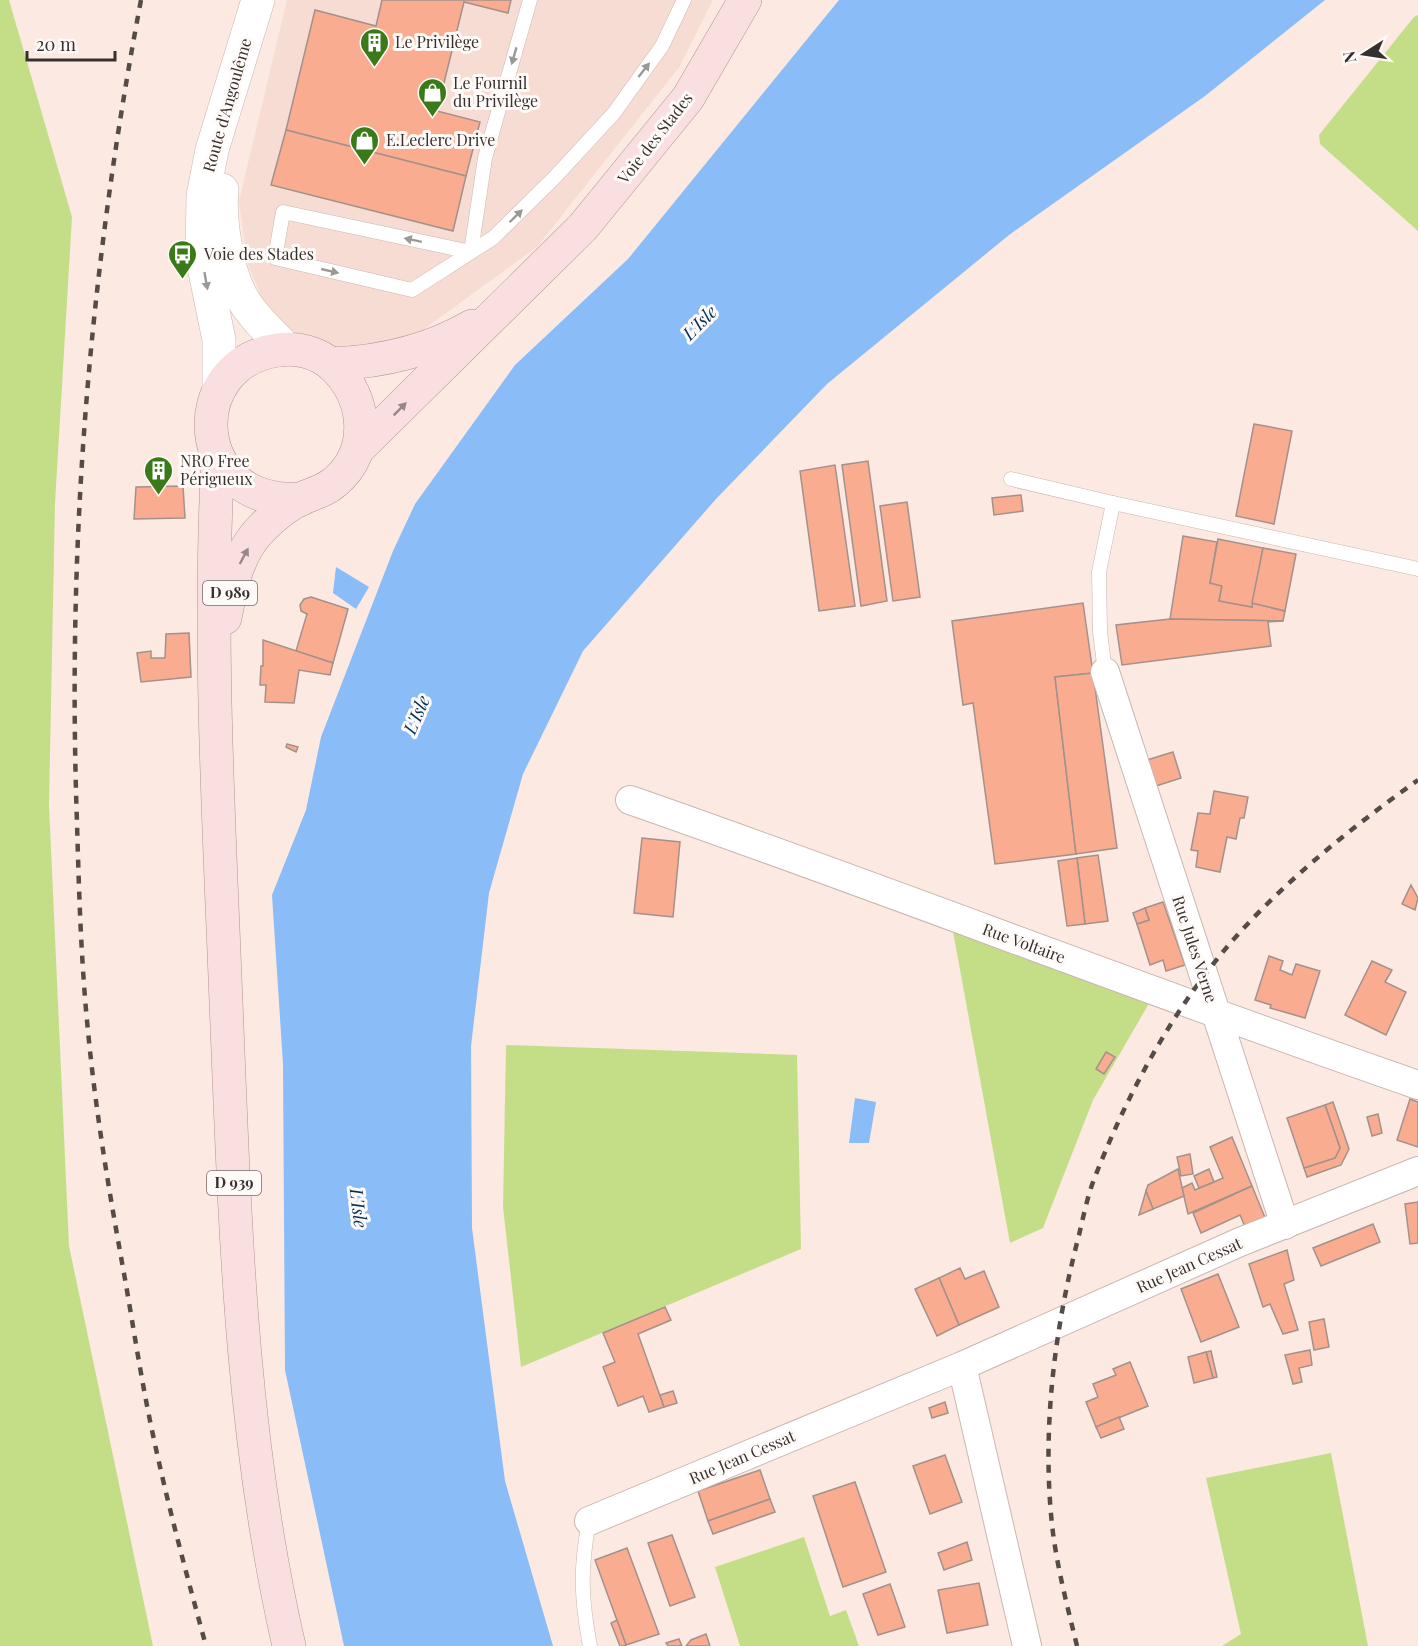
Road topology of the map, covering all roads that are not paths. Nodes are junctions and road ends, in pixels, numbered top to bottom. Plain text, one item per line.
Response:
1 (258, 0) edge
2 (270, 0) edge
3 (530, 0) edge
4 (684, 0) edge
5 (745, 0) edge
6 (471, 252) junction
7 (494, 313) junction
8 (286, 349) junction
9 (332, 364) junction
10 (219, 390) junction
11 (358, 449) junction
12 (218, 457) junction
13 (1011, 479) dead end
14 (302, 499) junction
15 (1113, 503) junction
16 (1418, 569) edge
17 (1106, 672) joint
18 (215, 716) junction
19 (630, 800) dead end
20 (1216, 1015) junction
21 (1418, 1085) edge
22 (1418, 1171) edge
23 (1285, 1225) junction
24 (962, 1366) junction
25 (589, 1521) joint
26 (289, 1646) edge
27 (590, 1646) edge
28 (1027, 1646) edge

1 -> 10 main road, Route d'Angoulême
2 - 8 main road, Route d'Angoulême
3 -> 6 lane
6 -> 4 lane
5 - 7 main road, Voie des Stades
6 -> 6 lane
7 - 9 main road, Voie des Stades
11 -> 7 main road, Voie des Stades
8 - 9 main road
8 - 10 main road
9 - 11 main road
10 - 12 main road
11 - 14 main road
12 - 14 main road
12 - 18 main road, D 939
13 - 15 lane
18 -> 14 main road, D 989
15 - 16 lane
15 - 17 lane
17 - 20 street, Rue Jules Verne
18 - 26 main road, D 939
19 - 20 street, Rue Voltaire
20 - 21 street, Rue Voltaire
20 - 23 street, Rue Jules Verne
22 - 23 street, Rue Jean Cessat
23 - 24 street, Rue Jean Cessat
24 - 25 street, Rue Jean Cessat
24 - 28 street
25 - 27 lane

